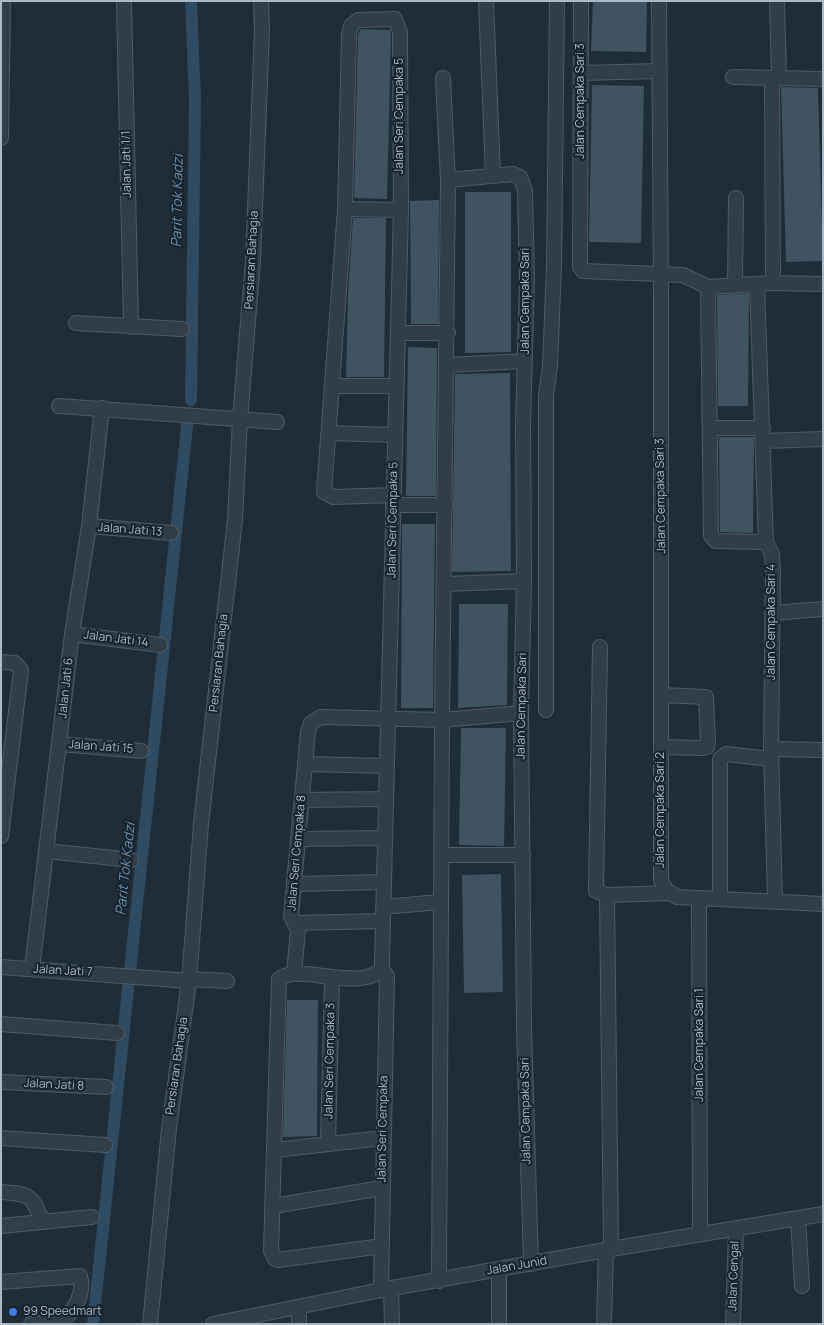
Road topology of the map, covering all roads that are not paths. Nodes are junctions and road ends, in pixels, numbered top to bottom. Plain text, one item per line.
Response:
1 (3, 1) edge
2 (124, 1) edge
3 (261, 1) edge
4 (486, 1) edge
5 (556, 1) edge
6 (581, 1) edge
7 (659, 1) edge
8 (778, 1) edge
9 (2, 36) edge
10 (659, 71) junction
11 (581, 74) junction
12 (733, 77) dead end
13 (444, 78) dead end
14 (775, 78) junction
15 (823, 79) edge
16 (1, 138) edge
17 (493, 176) junction
18 (448, 180) junction
19 (736, 198) dead end
20 (345, 209) junction
21 (401, 210) junction
22 (661, 273) junction
23 (772, 283) junction
24 (823, 284) edge
25 (758, 285) junction
26 (735, 286) junction
27 (708, 288) junction
28 (76, 323) dead end
29 (130, 326) junction
30 (182, 329) dead end
31 (398, 333) junction
32 (448, 333) junction
33 (526, 361) junction
34 (447, 365) junction
35 (332, 386) junction
36 (396, 386) junction
37 (59, 406) dead end
38 (102, 408) junction
39 (240, 420) junction
40 (276, 422) dead end
41 (710, 428) junction
42 (329, 433) junction
43 (763, 434) junction
44 (395, 435) junction
45 (823, 439) edge
46 (393, 500) junction
47 (446, 505) junction
48 (88, 526) junction
49 (171, 533) dead end
50 (766, 542) junction
51 (524, 582) junction
52 (445, 584) junction
53 (823, 609) edge
54 (772, 613) junction
55 (72, 634) junction
56 (160, 644) dead end
57 (600, 647) dead end
58 (1, 662) edge
59 (662, 695) junction
60 (546, 710) dead end
61 (521, 713) junction
62 (388, 720) junction
63 (442, 720) junction
64 (662, 720) joint
65 (60, 744) junction
66 (662, 747) junction
67 (823, 750) edge
68 (142, 751) dead end
69 (771, 754) junction
70 (305, 764) junction
71 (387, 766) junction
72 (386, 799) junction
73 (302, 800) junction
74 (1, 836) edge
75 (385, 838) junction
76 (298, 839) junction
77 (47, 851) junction
78 (441, 855) junction
79 (523, 855) junction
80 (131, 860) dead end
81 (384, 882) junction
82 (294, 884) junction
83 (671, 893) junction
84 (606, 895) junction
85 (699, 898) junction
86 (720, 898) junction
87 (775, 901) junction
88 (440, 902) junction
89 (823, 904) edge
90 (384, 907) junction
91 (383, 922) junction
92 (294, 923) junction
93 (1, 968) edge
94 (32, 969) junction
95 (382, 969) junction
96 (294, 973) junction
97 (332, 978) junction
98 (189, 980) junction
99 (227, 981) dead end
100 (1, 1024) edge
101 (117, 1033) dead end
102 (1, 1082) edge
103 (106, 1088) dead end
104 (1, 1138) edge
105 (383, 1138) junction
106 (328, 1143) junction
107 (104, 1145) dead end
108 (274, 1150) junction
109 (382, 1188) junction
110 (1, 1192) edge
111 (272, 1206) junction
112 (823, 1214) edge
113 (92, 1217) dead end
114 (798, 1218) junction
115 (43, 1222) junction
116 (1, 1226) edge
117 (736, 1228) junction
118 (700, 1234) junction
119 (382, 1246) junction
120 (608, 1249) junction
121 (531, 1264) junction
122 (499, 1269) junction
123 (439, 1280) junction
124 (1, 1282) edge
125 (802, 1286) dead end
126 (386, 1289) junction
127 (299, 1317) edge
128 (31, 1324) edge
129 (150, 1324) edge
130 (213, 1324) edge
131 (392, 1324) edge
132 (499, 1324) edge
133 (604, 1324) edge
134 (733, 1324) edge

1 - 9 street
2 - 29 street, Jalan Jati 1/1
3 - 39 street, Persiaran Bahagia
4 - 17 street
5 - 60 street
6 - 11 street, Jalan Cempaka Sari 3
7 - 10 street, Jalan Cempaka Sari 3
8 - 14 street
9 - 16 street
10 - 11 street
10 - 22 street, Jalan Cempaka Sari 3
11 - 22 street, Jalan Cempaka Sari 3
12 - 14 street
13 - 18 street
14 - 15 street
14 - 23 street
17 - 18 street, Jalan Cempaka Sari
17 - 33 street, Jalan Cempaka Sari
18 - 32 street
19 - 26 street
20 - 21 street
20 - 21 street, Jalan Seri Cempaka 5
20 - 35 street
21 - 31 street, Jalan Seri Cempaka 5
22 - 27 street
22 - 59 street, Jalan Cempaka Sari 3
23 - 24 street
23 - 25 street
25 - 26 street
25 - 43 street, Jalan Cempaka Sari 4
26 - 27 street
27 - 41 street
28 - 29 street
29 - 30 street
31 - 32 street
31 - 36 street, Jalan Seri Cempaka 5
32 - 34 street
33 - 34 street
33 - 51 street, Jalan Cempaka Sari
34 - 47 street
35 - 36 street
35 - 42 street
36 - 44 street, Jalan Seri Cempaka 5
37 - 38 street
38 - 39 street
38 - 48 street, Jalan Jati 6
39 - 40 street
39 - 98 street, Persiaran Bahagia
41 - 43 street
41 - 50 street
42 - 44 street
42 - 46 street
43 - 45 street
43 - 50 street, Jalan Cempaka Sari 4
44 - 46 street, Jalan Seri Cempaka 5
46 - 47 street
46 - 62 street, Jalan Seri Cempaka 5
47 - 52 street
48 - 49 street, Jalan Jati 13
48 - 55 street, Jalan Jati 6
50 - 54 street, Jalan Cempaka Sari 4
51 - 52 street
51 - 61 street, Jalan Cempaka Sari
52 - 63 street
53 - 54 street
54 - 69 street, Jalan Cempaka Sari 4
55 - 56 street, Jalan Jati 14
55 - 65 street, Jalan Jati 6
57 - 84 street
58 - 74 street
59 - 64 street, Jalan Cempaka Sari 3
59 - 66 street
61 - 63 street
61 - 79 street, Jalan Cempaka Sari
62 - 63 street
62 - 70 street, Jalan Seri Cempaka 8
62 - 71 street, Jalan Seri Cempaka 5
63 - 78 street
64 - 66 street, Jalan Cempaka Sari 2
65 - 68 street, Jalan Jati 15
65 - 77 street, Jalan Jati 6
66 - 83 street, Jalan Cempaka Sari 2
67 - 69 street
69 - 86 street
69 - 87 street, Jalan Cempaka Sari 4
70 - 71 street
70 - 73 street, Jalan Seri Cempaka 8
71 - 72 street, Jalan Seri Cempaka 5
72 - 73 street
72 - 75 street, Jalan Seri Cempaka 5
73 - 76 street, Jalan Seri Cempaka 8
75 - 76 street
75 - 81 street, Jalan Seri Cempaka 5
76 - 82 street, Jalan Seri Cempaka 8
77 - 80 street
77 - 94 street, Jalan Jati 6
78 - 79 street
78 - 88 street
79 - 121 street, Jalan Cempaka Sari
81 - 82 street
81 - 90 street, Jalan Seri Cempaka 5
82 - 92 street, Jalan Seri Cempaka 8
83 - 84 street
83 - 85 street
84 - 120 street
85 - 86 street
85 - 118 street, Jalan Cempaka Sari 1
86 - 87 street
87 - 89 street
88 - 90 street
88 - 123 street
90 - 91 street, Jalan Seri Cempaka 5
91 - 92 street
91 - 95 street, Jalan Seri Cempaka 5
92 - 96 street, Jalan Seri Cempaka 8
93 - 94 street, Jalan Jati 7
94 - 98 street, Jalan Jati 7
95 - 97 street
95 - 105 street, Jalan Seri Cempaka
96 - 97 street
96 - 108 street
97 - 106 street, Jalan Seri Cempaka 3
98 - 99 street, Jalan Jati 7
98 - 129 street, Persiaran Bahagia
100 - 101 street
102 - 103 street, Jalan Jati 8
104 - 107 street
105 - 106 street
105 - 109 street, Jalan Seri Cempaka
106 - 108 street
108 - 111 street
109 - 111 street
109 - 119 street, Jalan Seri Cempaka
110 - 115 street
111 - 119 street
112 - 114 street, Jalan Junid
113 - 115 street
114 - 117 street, Jalan Junid
114 - 125 street
115 - 116 street
117 - 118 street, Jalan Junid
117 - 134 street, Jalan Cengal
118 - 120 street, Jalan Junid
119 - 126 street, Jalan Seri Cempaka
120 - 121 street, Jalan Junid
120 - 133 street
121 - 122 street, Jalan Junid
122 - 123 street, Jalan Junid
122 - 132 street
123 - 126 street, Jalan Junid
124 - 128 street
126 - 127 street, Jalan Junid
126 - 131 street, Jalan Seri Cempaka
127 - 130 street, Jalan Junid

